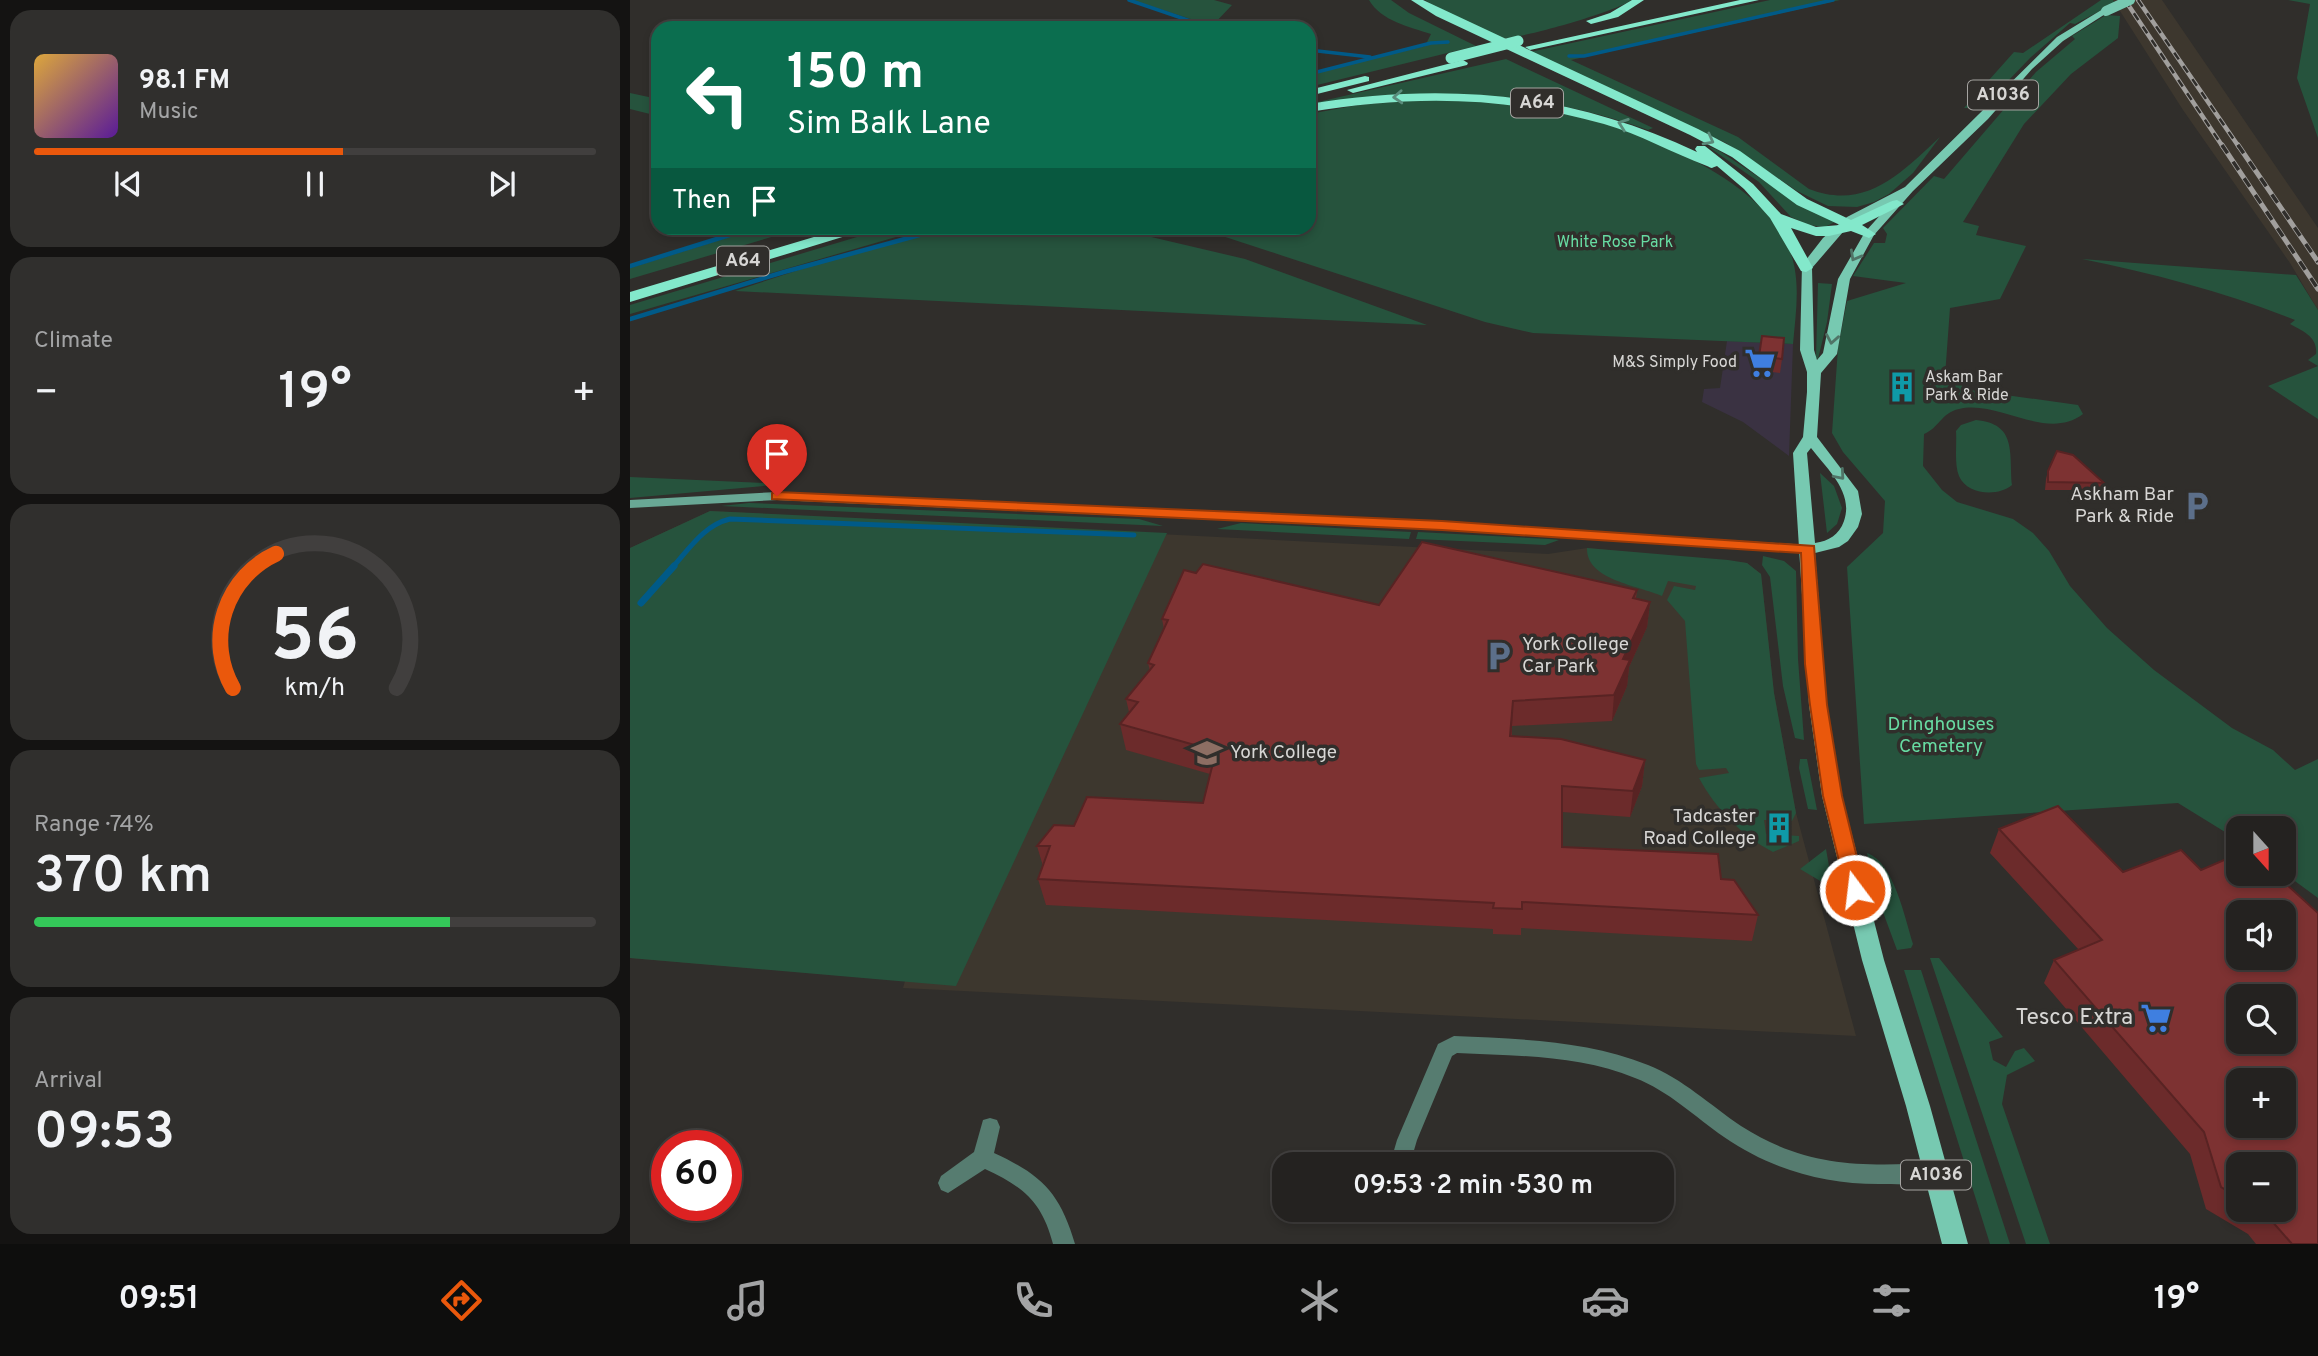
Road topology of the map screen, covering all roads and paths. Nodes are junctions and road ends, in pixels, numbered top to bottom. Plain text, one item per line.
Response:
1 (1639, 0) edge
2 (1722, 0) edge
3 (1754, 0) edge
4 (2130, 0) edge
5 (1411, 3) edge
6 (1518, 41) junction
7 (1316, 91) edge
8 (1316, 98) edge
9 (1316, 107) edge
10 (1750, 186) junction
11 (1909, 189) junction
12 (1897, 204) junction
13 (1808, 205) junction
14 (1865, 209) junction
15 (1780, 218) junction
16 (1844, 227) junction
17 (1869, 234) junction
18 (797, 235) edge
19 (835, 235) edge
20 (1806, 268) junction
21 (630, 285) edge
22 (630, 296) edge
23 (1815, 372) junction
24 (1810, 437) junction
25 (630, 504) edge
26 (1809, 549) junction
27 (990, 1127) dead end
28 (1404, 1152) edge
29 (983, 1158) junction
30 (1935, 1173) junction
31 (948, 1183) dead end
32 (1064, 1244) edge
33 (1955, 1244) edge

1 - 6 highway
2 - 6 highway
3 - 8 highway
4 - 11 main road, A1036, bridge
5 - 10 highway, A64
5 -> 13 highway, A64
6 - 7 highway, bridge
10 -> 9 highway, A64
10 - 15 highway, A64
11 - 12 main road, A1036
11 - 14 main road, A1036
12 - 16 highway
12 - 17 main road, A1036
13 - 14 highway, A64
13 - 16 highway, A64
14 - 16 main road, A1036
15 - 16 highway, A64
15 - 20 highway, A64
16 - 17 highway
16 - 20 main road, A1036
17 -> 23 main road, A1036
18 - 21 highway, A64
19 - 22 highway, A64
20 - 23 main road, A1036
23 - 24 main road, A1036
24 - 26 main road, A1036
24 -> 26 main road
25 - 26 street
26 - 30 main road, A1036
27 - 29 street
28 - 30 street
29 - 31 street
29 - 32 street
30 - 33 main road, A1036

